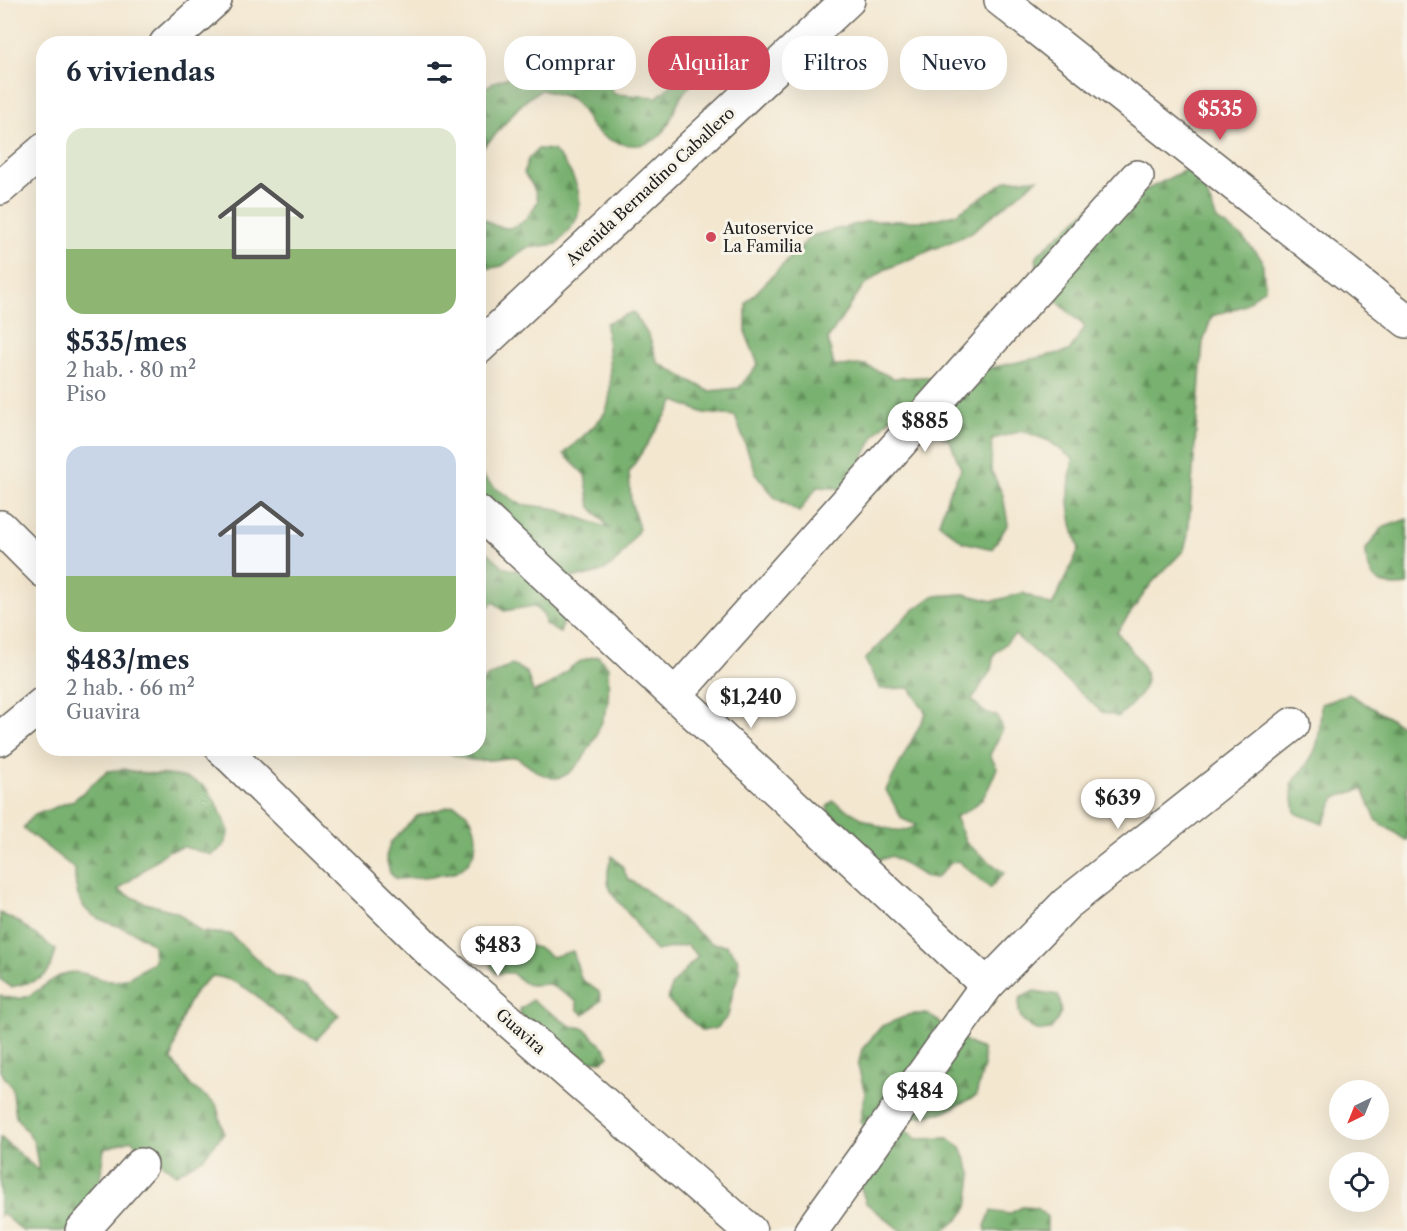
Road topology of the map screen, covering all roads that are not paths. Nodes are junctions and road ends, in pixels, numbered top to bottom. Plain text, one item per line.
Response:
1 (215, 0) edge
2 (848, 0) edge
3 (1002, 0) edge
4 (175, 36) edge
5 (36, 157) edge
6 (1137, 177) dead end
7 (0, 188) edge
8 (1407, 321) edge
9 (486, 340) edge
10 (486, 519) edge
11 (0, 527) edge
12 (36, 563) edge
13 (676, 694) junction
14 (36, 710) edge
15 (1293, 724) dead end
16 (0, 739) edge
17 (230, 756) edge
18 (987, 985) junction
19 (141, 1165) dead end
20 (82, 1231) edge
21 (750, 1231) edge
22 (811, 1231) edge

1 - 4 street
2 - 9 street, Avenida Bernadino Caballero
3 - 8 street
5 - 7 street
6 - 13 street
10 - 13 street
11 - 12 street
13 - 18 street
14 - 16 street
15 - 18 street
17 - 21 street, Guavira
18 - 22 street
19 - 20 street

